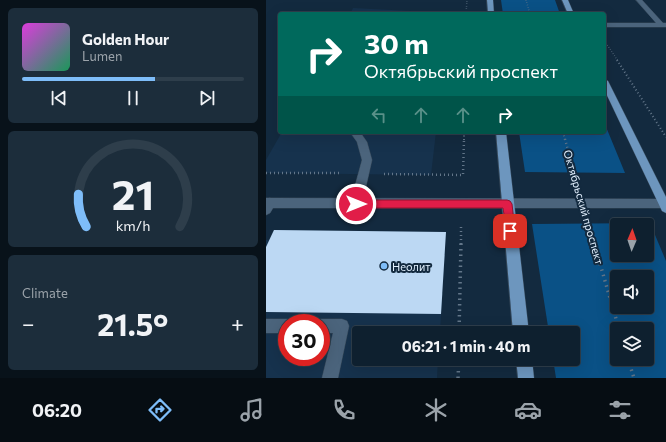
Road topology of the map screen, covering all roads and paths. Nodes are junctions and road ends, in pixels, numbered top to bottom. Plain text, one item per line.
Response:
1 (467, 0) edge
2 (490, 0) edge
3 (526, 0) edge
4 (565, 0) edge
5 (639, 0) edge
6 (466, 12) edge
7 (491, 12) edge
8 (529, 12) edge
9 (571, 12) edge
10 (606, 25) edge
11 (663, 25) edge
12 (606, 43) edge
13 (606, 85) edge
14 (356, 134) edge
15 (464, 134) edge
16 (501, 134) edge
17 (564, 134) edge
18 (666, 137) edge
19 (463, 175) dead end
20 (356, 204) junction
21 (507, 204) junction
22 (583, 204) junction
23 (267, 205) edge
24 (665, 206) edge
25 (461, 217) dead end
26 (617, 322) edge
27 (266, 326) edge
28 (278, 326) edge
29 (330, 326) edge
30 (459, 326) edge
31 (520, 326) edge
32 (459, 366) edge
33 (525, 366) edge
34 (630, 366) edge
35 (330, 378) edge
36 (458, 378) edge
37 (526, 378) edge
38 (634, 378) edge

1 - 6 path
2 - 7 main road
3 - 8 path
4 - 9 main road
5 - 11 street
10 - 11 street
12 - 18 path
13 - 24 main road
14 - 20 street
15 - 19 path
16 - 21 main road
17 - 22 path, Октябрьский проспект
20 - 21 street
20 - 23 street
21 - 22 street
21 - 31 main road
22 - 24 street
22 - 26 path, Октябрьский проспект
25 - 30 path
27 - 28 street
29 - 35 street
32 - 36 path
33 - 37 main road
34 - 38 path

